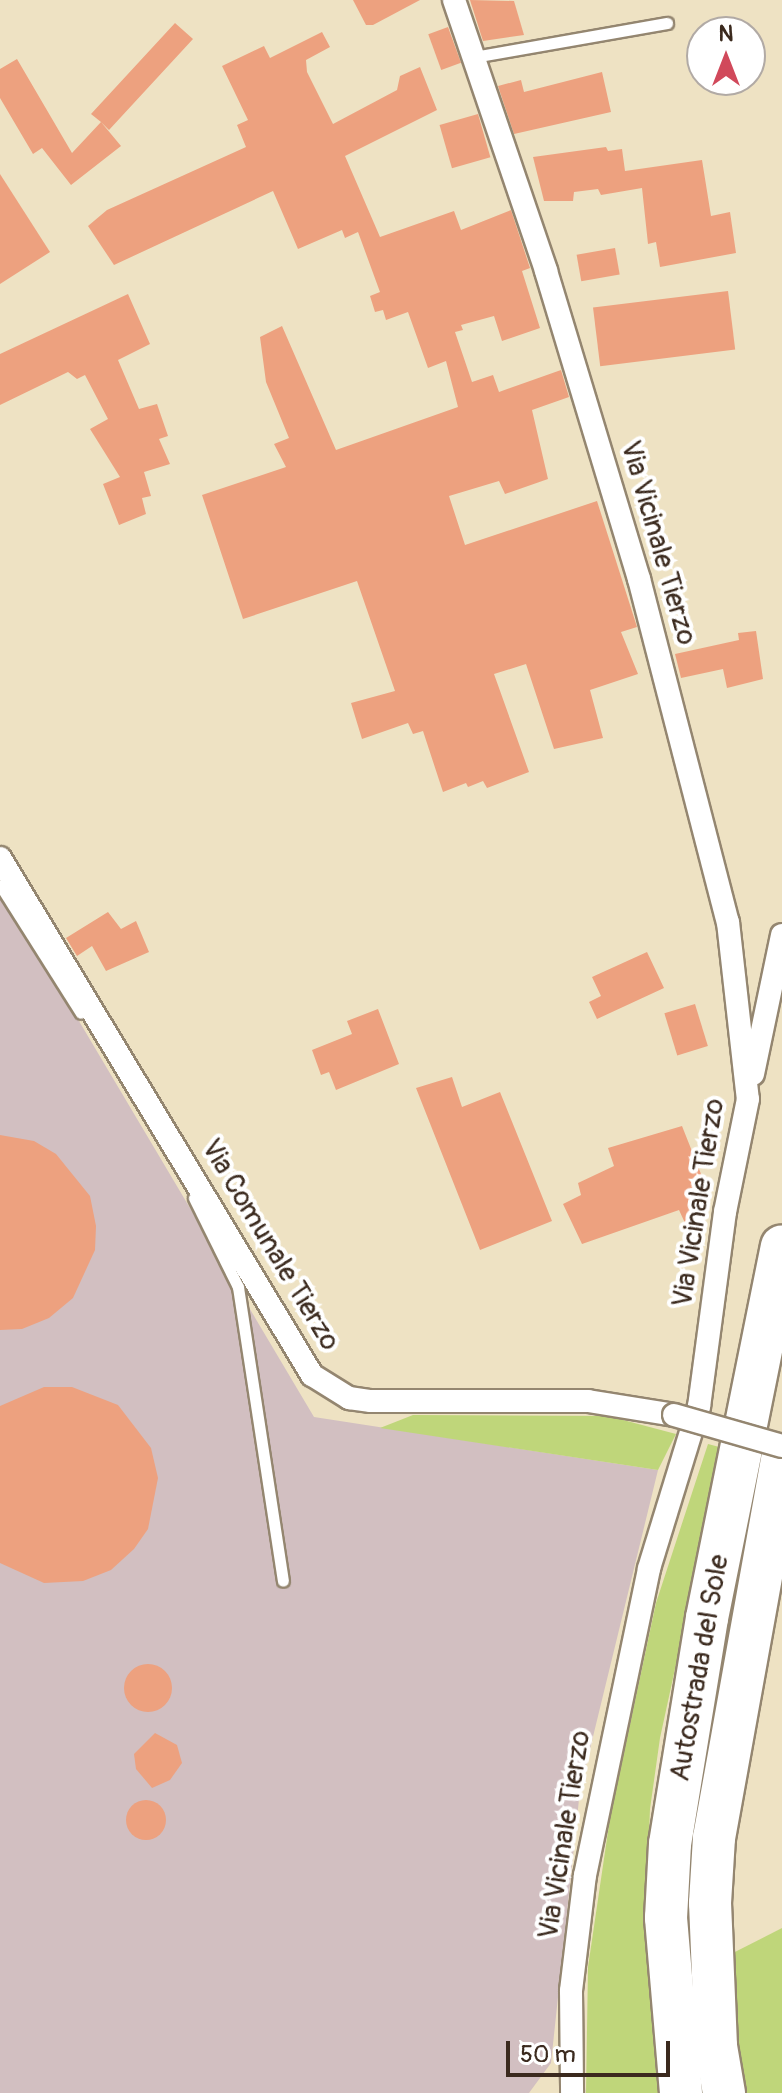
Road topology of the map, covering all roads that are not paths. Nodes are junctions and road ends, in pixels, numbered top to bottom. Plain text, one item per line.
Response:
1 (454, 0) edge
2 (667, 23) dead end
3 (474, 57) junction
4 (0, 858) edge
5 (0, 885) edge
6 (782, 935) edge
7 (748, 1099) junction
8 (782, 1247) edge
9 (782, 1446) edge
10 (782, 1460) edge
11 (283, 1581) dead end
12 (572, 2093) edge
13 (681, 2093) edge
14 (724, 2093) edge

1 - 3 street, Via Vicinale Tierzo
2 - 3 lane
3 - 7 street, Via Vicinale Tierzo
4 - 9 street, Via Comunale Tierzo, bridge
5 - 11 lane
6 - 7 street
7 - 12 street, Via Vicinale Tierzo
8 - 13 highway, Autostrada del Sole
10 - 14 highway, Autostrada del Sole

